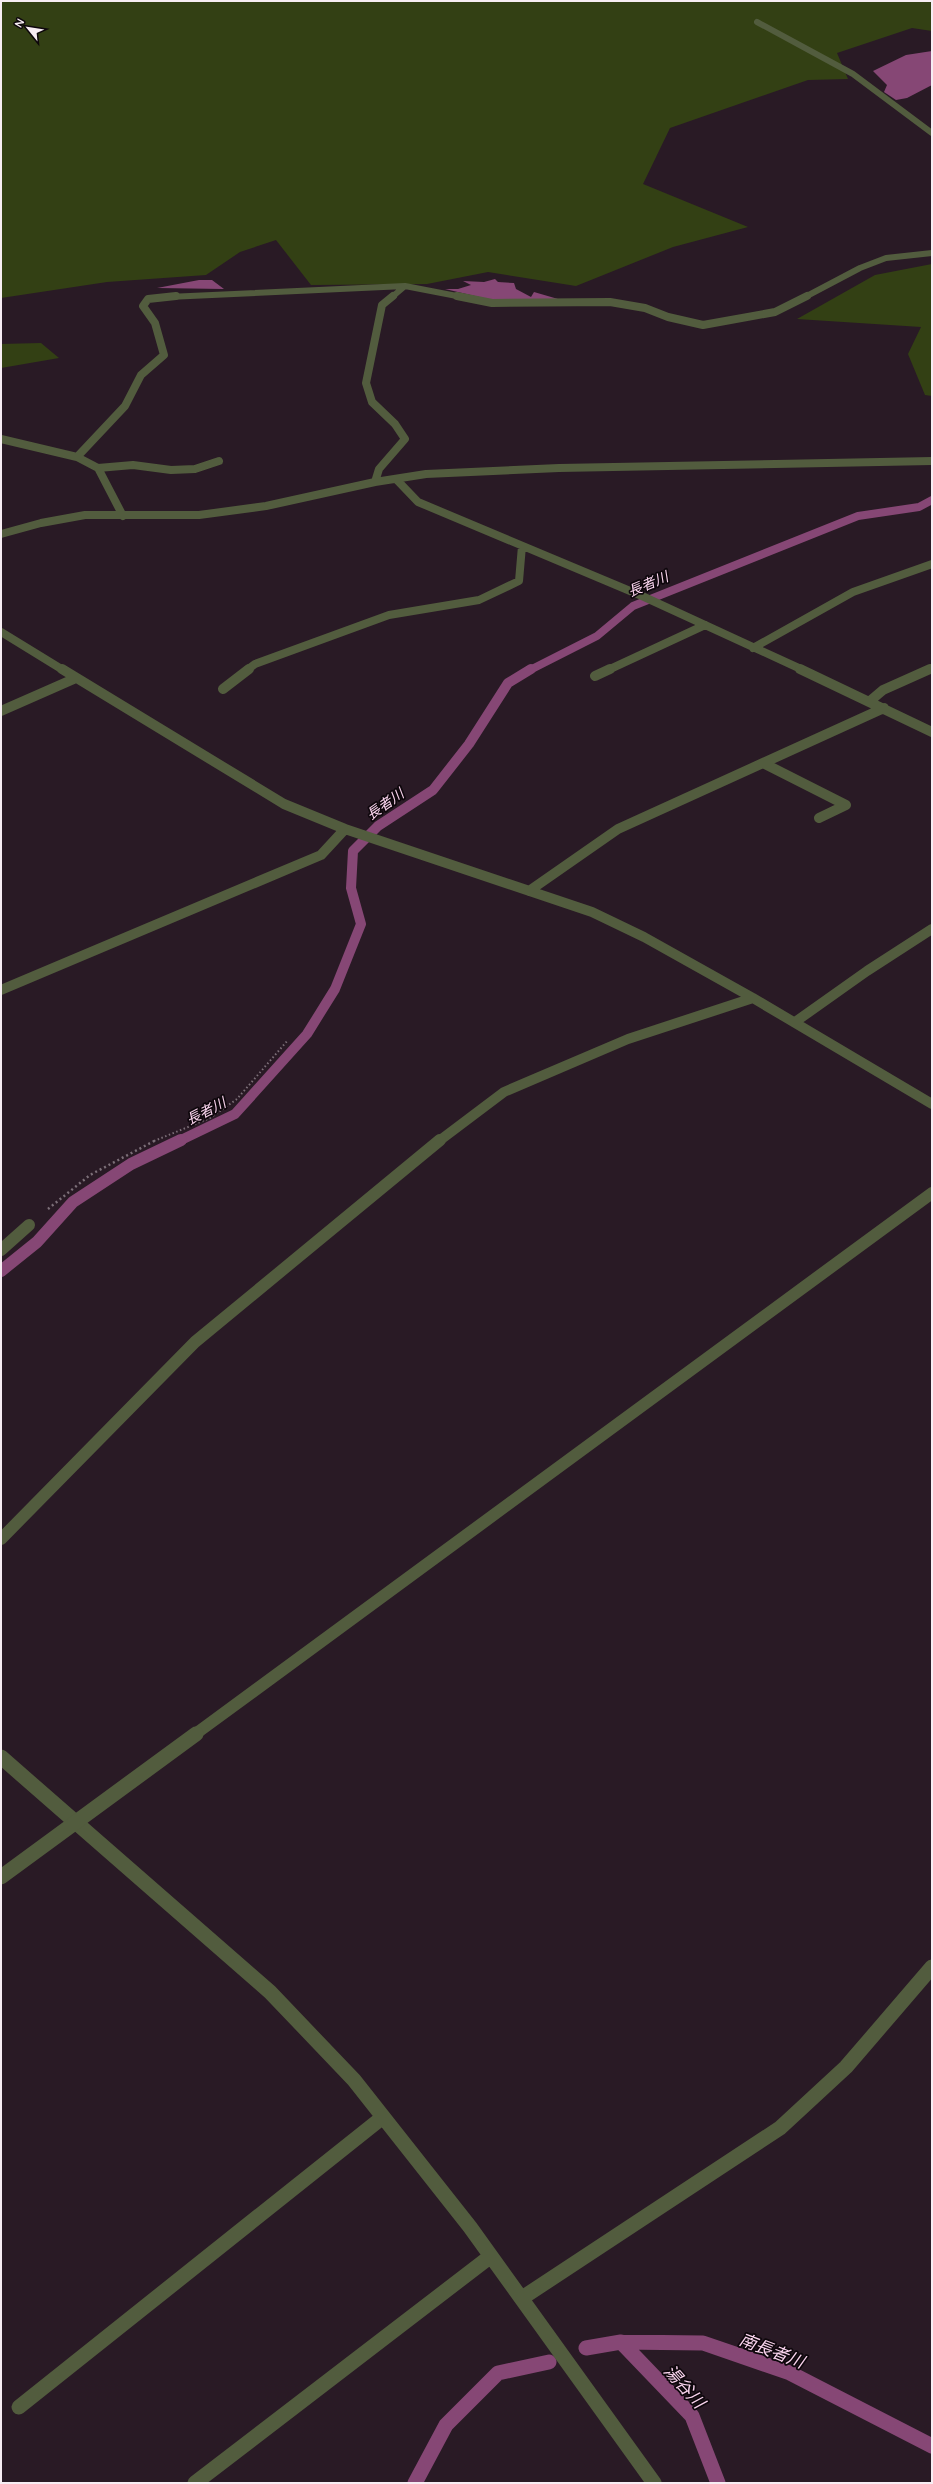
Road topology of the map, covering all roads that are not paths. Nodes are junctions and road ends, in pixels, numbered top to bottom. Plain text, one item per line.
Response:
1 (757, 22) dead end
2 (932, 133) edge
3 (932, 253) edge
4 (405, 286) junction
5 (1, 440) edge
6 (77, 457) junction
7 (219, 461) dead end
8 (932, 461) edge
9 (98, 468) junction
10 (396, 479) junction
11 (375, 482) junction
12 (123, 516) junction
13 (1, 534) edge
14 (522, 546) junction
15 (932, 564) edge
16 (705, 625) junction
17 (1, 632) edge
18 (753, 648) junction
19 (932, 668) edge
20 (595, 676) dead end
21 (76, 678) junction
22 (222, 689) dead end
23 (870, 701) junction
24 (884, 708) junction
25 (1, 711) edge
26 (932, 732) edge
27 (765, 764) junction
28 (819, 818) dead end
29 (349, 831) junction
30 (529, 890) junction
31 (932, 929) edge
32 (1, 990) edge
33 (753, 998) junction
34 (795, 1022) junction
35 (932, 1104) edge
36 (932, 1193) edge
37 (29, 1225) road end
38 (1, 1250) edge
39 (1, 1539) edge
40 (1, 1757) edge
41 (74, 1823) junction
42 (1, 1877) edge
43 (932, 1967) edge
44 (383, 2117) junction
45 (491, 2256) junction
46 (522, 2298) junction
47 (18, 2407) dead end
48 (195, 2483) edge
49 (654, 2483) edge

1 - 2 street
3 - 4 street
4 - 6 street
4 - 11 street
5 - 6 street
6 - 9 street
7 - 9 street
8 - 10 street
9 - 12 street
10 - 11 street
10 - 14 street
11 - 12 street
12 - 13 street
14 - 16 street
14 - 22 street
15 - 18 street
16 - 18 street
16 - 20 street
17 - 21 street
18 - 23 street
19 - 23 street
21 - 25 street
21 - 29 street
23 - 24 street
24 - 26 street
24 - 27 street
27 - 28 street
27 - 30 street
29 - 30 street
29 - 32 street
30 - 33 street
31 - 34 street
33 - 34 street
33 - 39 street
34 - 35 street
36 - 41 street
37 - 38 street
40 - 41 street
41 - 42 street
41 - 44 street
43 - 46 street
44 - 45 street
44 - 47 street
45 - 46 street
45 - 48 street
46 - 49 street

